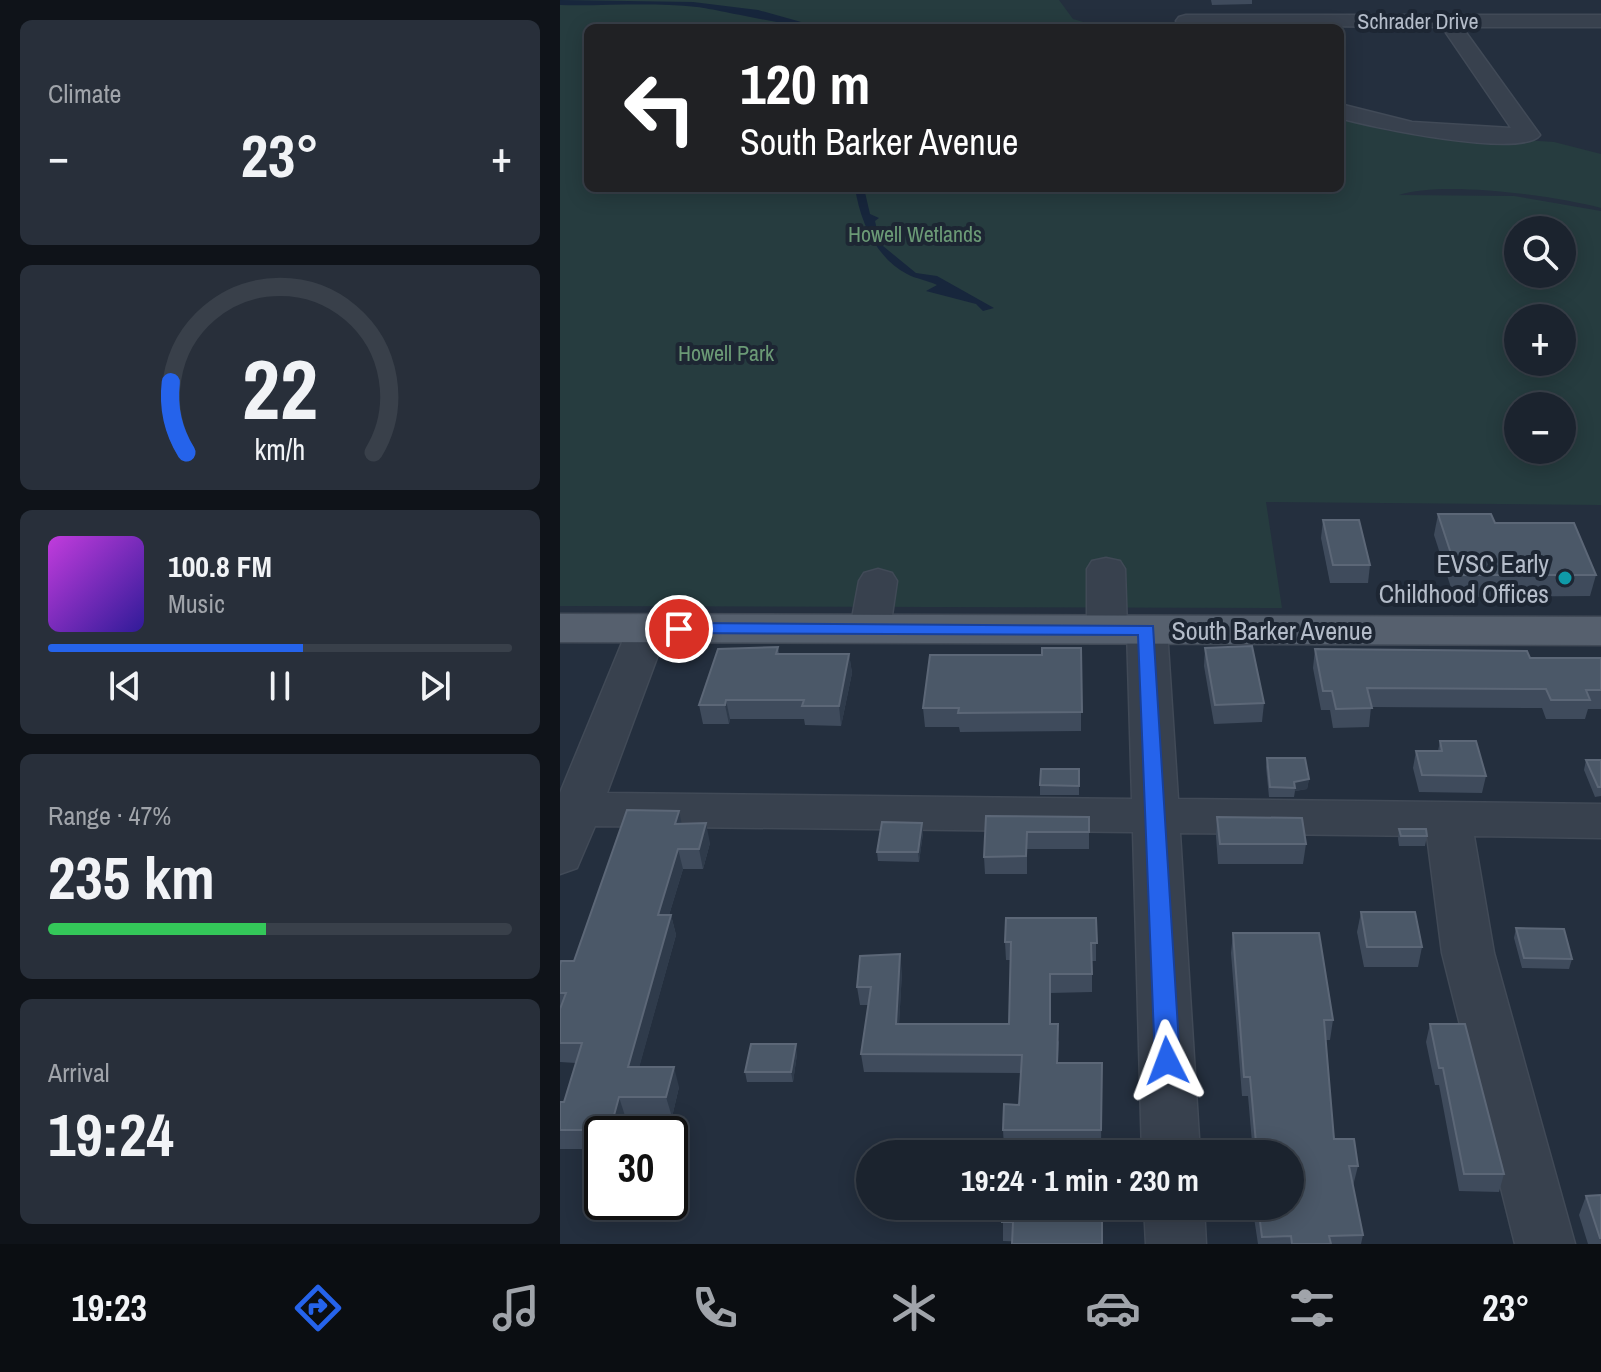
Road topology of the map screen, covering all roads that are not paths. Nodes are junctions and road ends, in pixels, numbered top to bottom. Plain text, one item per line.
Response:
1 (1186, 21) dead end
2 (1448, 21) junction
3 (1601, 21) edge
4 (1344, 112) edge
5 (1106, 569) dead end
6 (878, 581) dead end
7 (560, 628) edge
8 (648, 628) junction
9 (870, 629) junction
10 (1127, 630) junction
11 (1601, 631) edge
12 (569, 809) edge
13 (1156, 813) junction
14 (1448, 818) junction
15 (1601, 821) edge
16 (560, 856) edge
17 (1170, 1140) edge
18 (1175, 1220) edge
19 (1176, 1244) edge
20 (1545, 1244) edge

1 - 2 street, Schrader Drive
2 - 3 street, Schrader Drive
2 - 4 street
5 - 10 street
6 - 9 street
7 - 8 main road, South Barker Avenue
8 - 9 main road, South Barker Avenue
8 - 12 street
9 - 10 main road, South Barker Avenue
10 - 11 main road, South Barker Avenue
10 - 13 street
12 - 13 street
12 - 16 street
13 - 14 street
13 - 17 street
14 - 15 street
14 - 20 street
18 - 19 street

